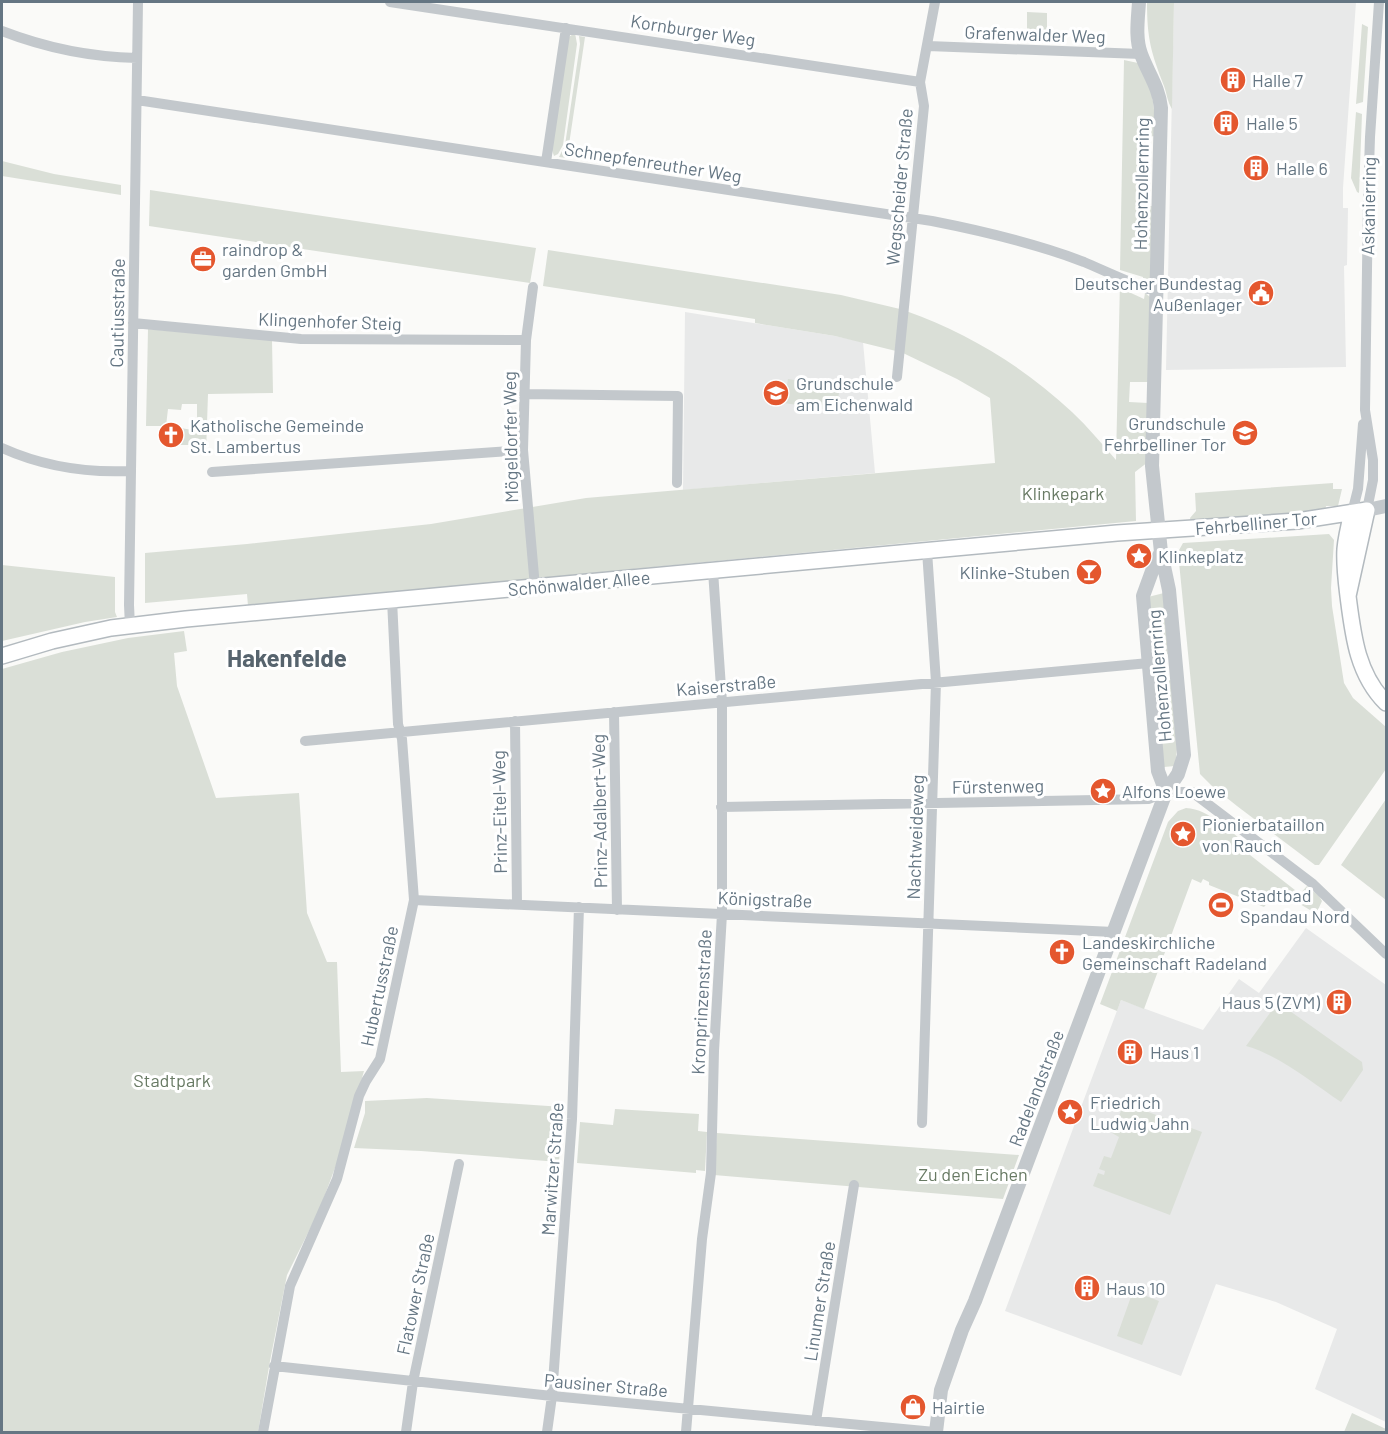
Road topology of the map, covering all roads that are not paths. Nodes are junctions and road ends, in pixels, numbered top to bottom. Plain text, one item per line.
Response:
1 (138, 2) edge
2 (390, 2) edge
3 (935, 2) edge
4 (1139, 2) edge
5 (1379, 2) edge
6 (566, 28) junction
7 (2, 32) edge
8 (927, 46) junction
9 (1141, 54) junction
10 (137, 58) junction
11 (920, 82) junction
12 (137, 100) junction
13 (546, 162) junction
14 (912, 218) junction
15 (533, 287) dead end
16 (1156, 289) junction
17 (133, 323) junction
18 (525, 340) junction
19 (897, 377) dead end
20 (524, 394) junction
21 (2, 448) edge
22 (523, 450) junction
23 (130, 471) junction
24 (212, 472) dead end
25 (677, 483) dead end
26 (1386, 506) edge
27 (1359, 511) junction
28 (1159, 530) junction
29 (927, 551) junction
30 (1161, 552) junction
31 (713, 571) junction
32 (535, 587) junction
33 (392, 600) junction
34 (130, 626) junction
35 (2, 656) edge
36 (1149, 663) junction
37 (936, 682) junction
38 (722, 702) junction
39 (1386, 703) edge
40 (614, 712) junction
41 (515, 721) junction
42 (400, 732) junction
43 (305, 741) dead end
44 (1166, 792) junction
45 (932, 804) junction
46 (721, 807) junction
47 (414, 900) junction
48 (517, 904) junction
49 (579, 907) junction
50 (617, 910) junction
51 (722, 914) junction
52 (928, 923) junction
53 (1114, 932) junction
54 (1386, 954) edge
55 (922, 1123) dead end
56 (459, 1164) dead end
57 (854, 1185) dead end
58 (274, 1366) junction
59 (413, 1382) junction
60 (552, 1396) junction
61 (689, 1409) junction
62 (816, 1421) junction
63 (263, 1432) edge
64 (406, 1432) edge
65 (547, 1432) edge
66 (686, 1432) edge
67 (936, 1432) edge

1 - 10 street, Cautiusstraße
2 - 6 street, Kornburger Weg
3 - 8 street, Wegscheider Straße
4 - 9 street, Hohenzollernring
5 - 27 street, Askanierring
6 - 11 street, Kornburger Weg
6 - 13 street
7 - 10 street
8 - 9 street, Grafenwalder Weg
8 - 11 street, Wegscheider Straße
9 - 16 street, Hohenzollernring
10 - 12 street, Cautiusstraße
11 - 14 street, Wegscheider Straße
12 - 13 street, Schnepfenreuther Weg
12 - 17 street, Cautiusstraße
13 - 14 street, Schnepfenreuther Weg
14 - 16 street, Schnepfenreuther Weg
14 - 19 street, Wegscheider Straße
15 - 18 street, Mögeldorfer Weg
16 - 28 street, Hohenzollernring
17 - 18 street, Klingenhofer Steig
17 - 23 street, Cautiusstraße
18 - 20 street, Mögeldorfer Weg
20 - 22 street, Mögeldorfer Weg
20 - 25 street
21 - 23 street
22 - 24 street
22 - 32 street, Mögeldorfer Weg
23 - 34 street, Cautiusstraße
26 - 27 street
27 - 28 main road, Fehrbelliner Tor
27 - 39 main road, Askanierring
28 - 29 main road, Schönwalder Allee
28 - 30 street, Hohenzollernring
29 - 31 main road, Schönwalder Allee
29 - 37 street, Nachtweideweg
30 - 36 street, Hohenzollernring
30 - 44 street, Hohenzollernring
31 - 32 main road, Schönwalder Allee
31 - 38 street, Kronprinzenstraße
32 - 33 main road, Schönwalder Allee
33 - 34 main road, Schönwalder Allee
33 - 42 street, Hubertusstraße
34 - 35 main road, Schönwalder Allee
36 - 37 street, Kaiserstraße
36 - 44 street, Hohenzollernring
37 - 38 street, Kaiserstraße
37 - 45 street, Nachtweideweg
38 - 40 street, Kaiserstraße
38 - 46 street, Kronprinzenstraße
40 - 41 street, Kaiserstraße
40 - 50 street, Prinz-Adalbert-Weg
41 - 42 street, Kaiserstraße
41 - 48 street, Prinz-Eitel-Weg
42 - 43 street, Kaiserstraße
42 - 47 street, Hubertusstraße
44 - 45 street, Fürstenweg
44 - 53 street, Radelandstraße
44 - 54 street
45 - 46 street, Fürstenweg
45 - 52 street, Nachtweideweg
46 - 51 street, Kronprinzenstraße
47 - 48 street, Königstraße
47 - 58 street, Hubertusstraße
48 - 49 street, Königstraße
49 - 50 street, Königstraße
49 - 60 street, Marwitzer Straße
50 - 51 street, Königstraße
51 - 52 street, Königstraße
51 - 61 street, Kronprinzenstraße
52 - 53 street, Königstraße
52 - 55 street, Nachtweideweg
53 - 67 street, Radelandstraße
56 - 59 street, Flatower Straße
57 - 62 street, Linumer Straße
58 - 59 street, Pausiner Straße
58 - 63 street, Hubertusstraße
59 - 60 street, Pausiner Straße
59 - 64 street, Flatower Straße
60 - 61 street, Pausiner Straße
60 - 65 street, Marwitzer Straße
61 - 62 street, Pausiner Straße
61 - 66 street, Kronprinzenstraße
62 - 67 street, Pausiner Straße

